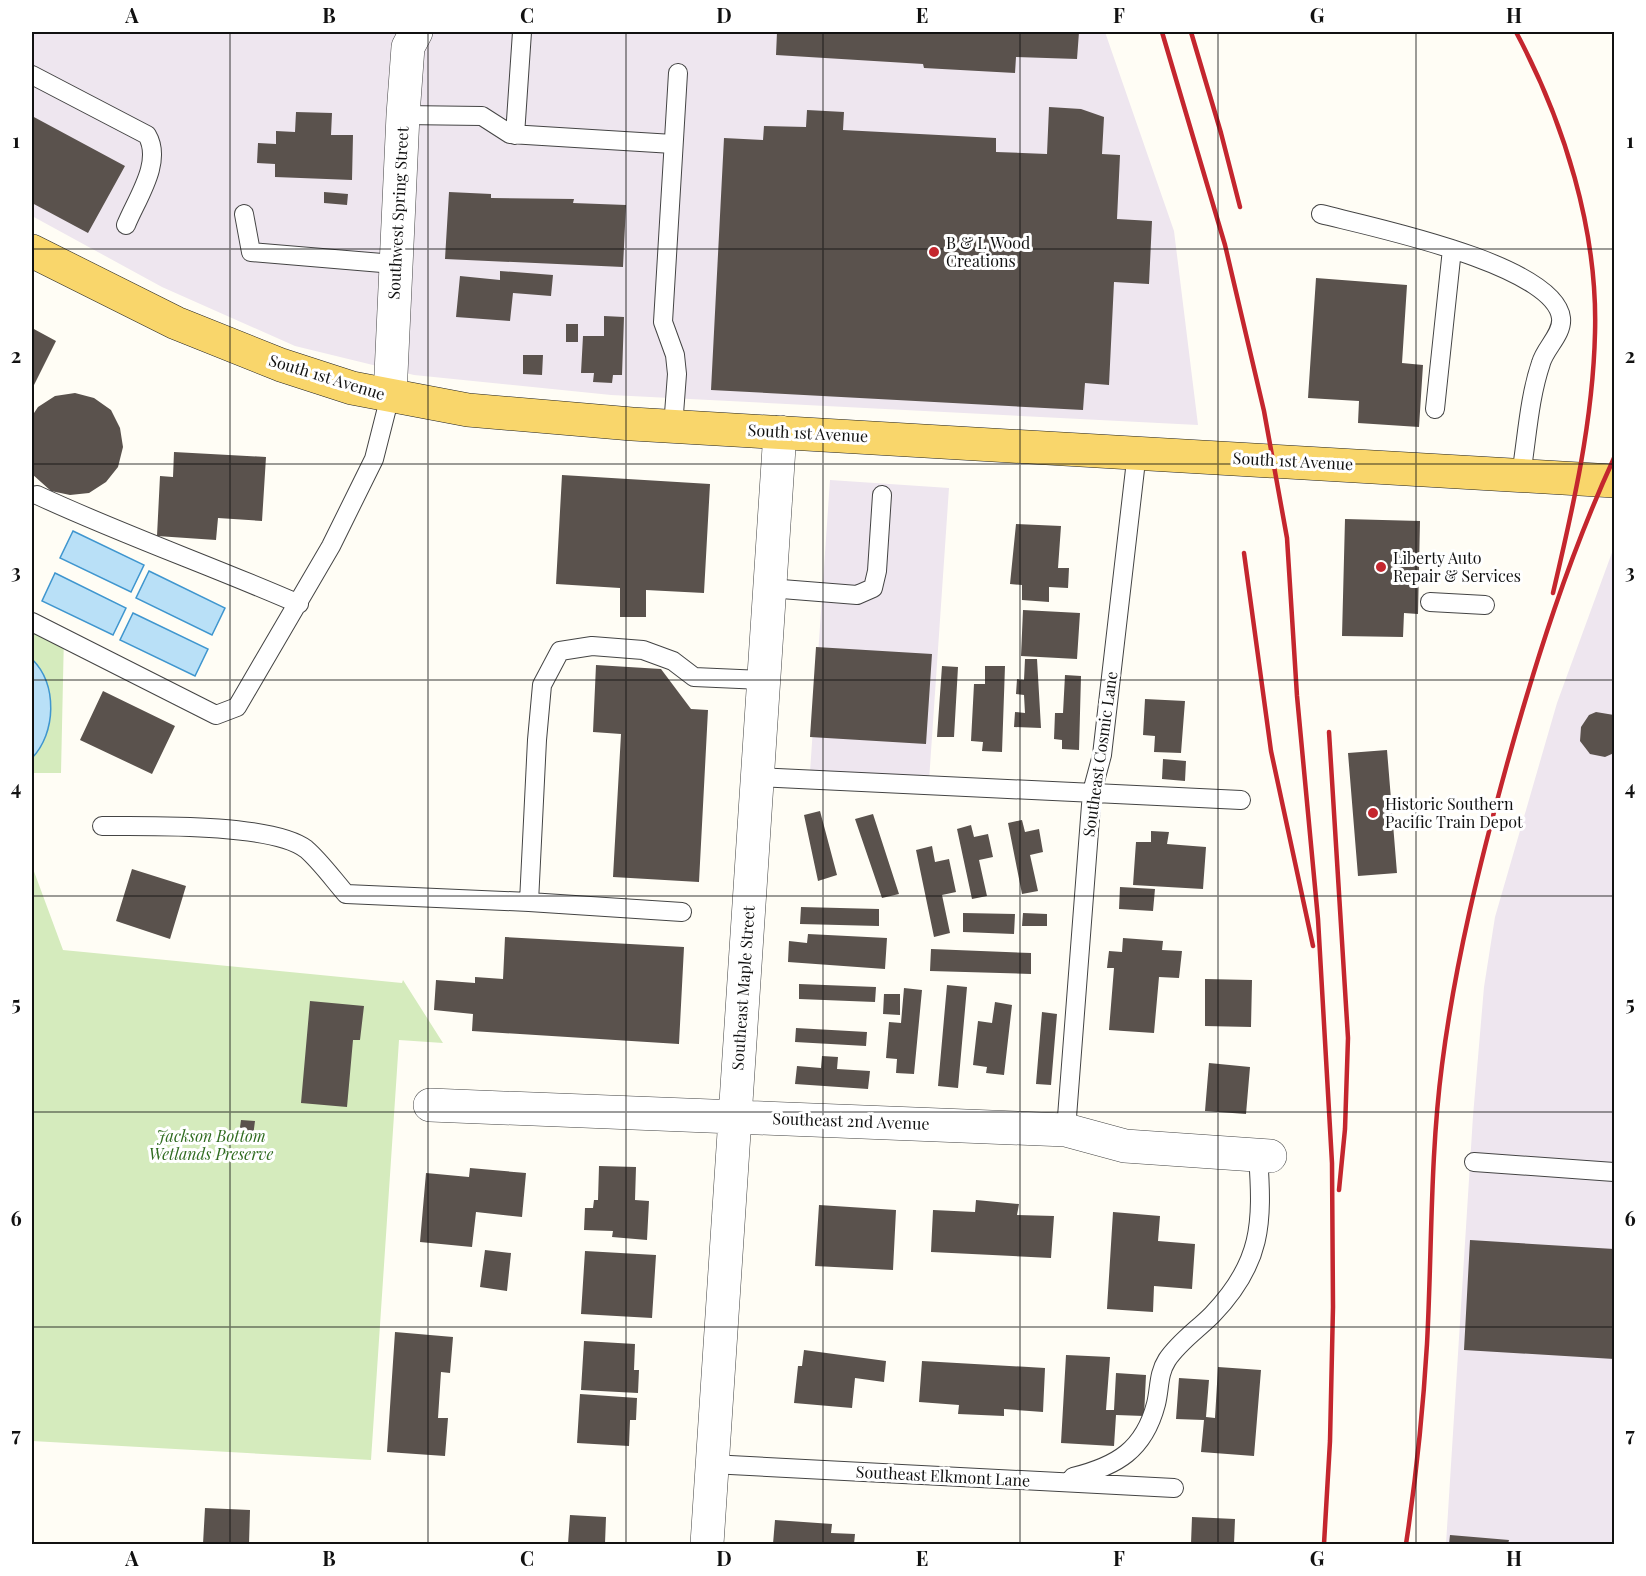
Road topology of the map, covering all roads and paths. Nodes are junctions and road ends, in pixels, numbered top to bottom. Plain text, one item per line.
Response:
1 (416, 32) edge
2 (522, 32) edge
3 (678, 73) dead end
4 (32, 75) edge
5 (403, 116) junction
6 (515, 135) junction
7 (674, 144) junction
8 (244, 214) dead end
9 (1321, 214) dead end
10 (126, 225) dead end
11 (1452, 249) junction
12 (32, 251) edge
13 (394, 264) junction
14 (390, 396) junction
15 (1435, 409) dead end
16 (673, 427) junction
17 (780, 432) junction
18 (1137, 452) junction
19 (1521, 475) junction
20 (1614, 481) edge
21 (37, 495) dead end
22 (882, 495) dead end
23 (769, 588) junction
24 (1430, 602) dead end
25 (299, 604) junction
26 (1485, 605) dead end
27 (32, 622) edge
28 (762, 680) junction
29 (756, 777) junction
30 (1092, 792) junction
31 (1241, 800) dead end
32 (102, 826) dead end
33 (529, 902) junction
34 (682, 912) dead end
35 (430, 1105) dead end
36 (735, 1116) junction
37 (1066, 1130) junction
38 (1264, 1156) joint
39 (1474, 1162) dead end
40 (1614, 1172) edge
41 (711, 1464) junction
42 (1054, 1482) junction
43 (1174, 1488) dead end
44 (707, 1545) edge

1 - 5 street, Southwest Spring Street
2 - 6 lane
3 - 7 lane
4 - 10 lane
5 - 6 lane
5 - 13 street, Southwest Spring Street
6 - 7 lane
7 - 16 lane
8 - 13 lane
9 - 11 lane
11 - 15 lane
11 - 19 lane
12 - 14 main road, South 1st Avenue
13 - 14 street, Southwest Spring Street
14 - 16 main road, South 1st Avenue
14 - 25 lane
16 - 17 main road, South 1st Avenue
17 - 18 main road, South 1st Avenue
17 - 23 street, Southeast Maple Street
18 - 19 main road, South 1st Avenue
18 - 30 lane, Southeast Cosmic Lane
19 - 20 main road, South 1st Avenue
21 - 25 lane
22 - 23 lane
23 - 28 street, Southeast Maple Street
24 - 26 lane
25 - 27 lane
28 - 29 street, Southeast Maple Street
28 - 33 lane
29 - 30 lane
29 - 36 street, Southeast Maple Street
30 - 31 lane
30 - 37 lane, Southeast Cosmic Lane
32 - 33 lane
33 - 34 lane
35 - 36 street, Southeast 2nd Avenue
36 - 37 street, Southeast 2nd Avenue
36 - 41 street, Southeast Maple Street
37 - 38 street, Southeast 2nd Avenue
38 - 42 lane
39 - 40 lane
41 - 42 lane, Southeast Elkmont Lane
41 - 44 street, Southeast Maple Street
42 - 43 lane, Southeast Elkmont Lane

